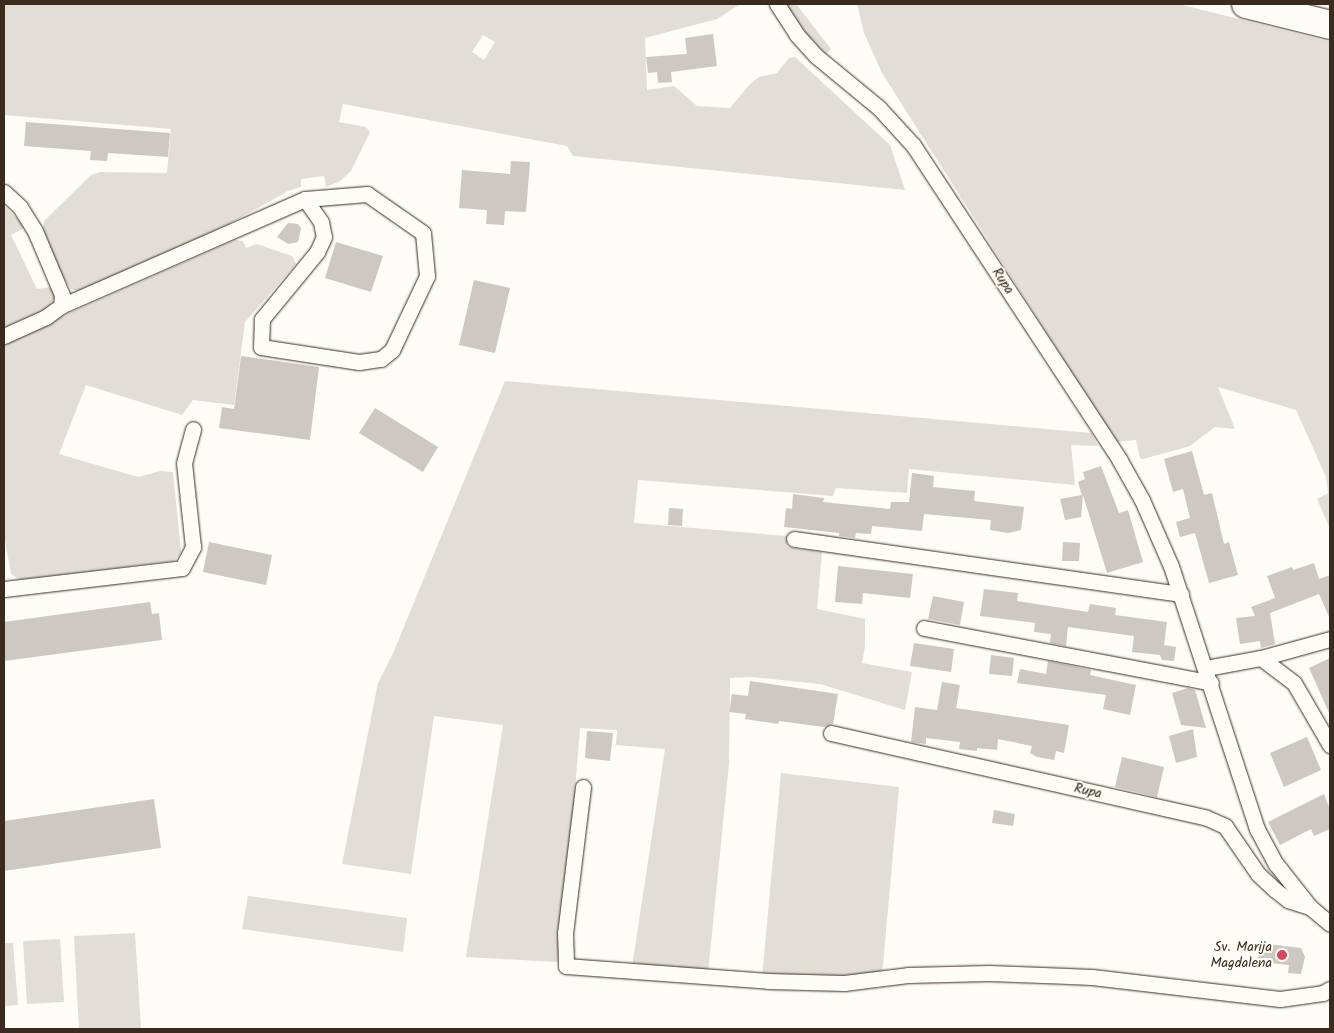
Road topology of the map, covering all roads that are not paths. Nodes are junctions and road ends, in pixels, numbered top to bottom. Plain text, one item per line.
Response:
1 (777, 4) edge
2 (1246, 4) edge
3 (1330, 25) edge
4 (4, 192) edge
5 (305, 199) junction
6 (61, 306) junction
7 (4, 336) edge
8 (193, 428) dead end
9 (794, 539) dead end
10 (4, 588) edge
11 (1181, 594) junction
12 (924, 628) dead end
13 (1330, 639) edge
14 (1261, 658) junction
15 (1206, 668) junction
16 (1211, 684) junction
17 (831, 733) dead end
18 (1330, 745) edge
19 (583, 787) dead end
20 (1310, 906) junction
21 (1330, 924) edge
22 (1330, 989) edge

1 - 11 street, Rupa
2 - 3 highway
4 - 6 street
5 - 5 street
5 - 6 street
6 - 7 street
8 - 10 street
9 - 11 street
11 - 15 street, Rupa
12 - 16 street
13 - 14 street
14 - 15 street
14 - 18 street
15 - 16 street, Rupa
16 - 20 street, Rupa
17 - 20 street, Rupa
19 - 22 street
20 - 21 street, Rupa

